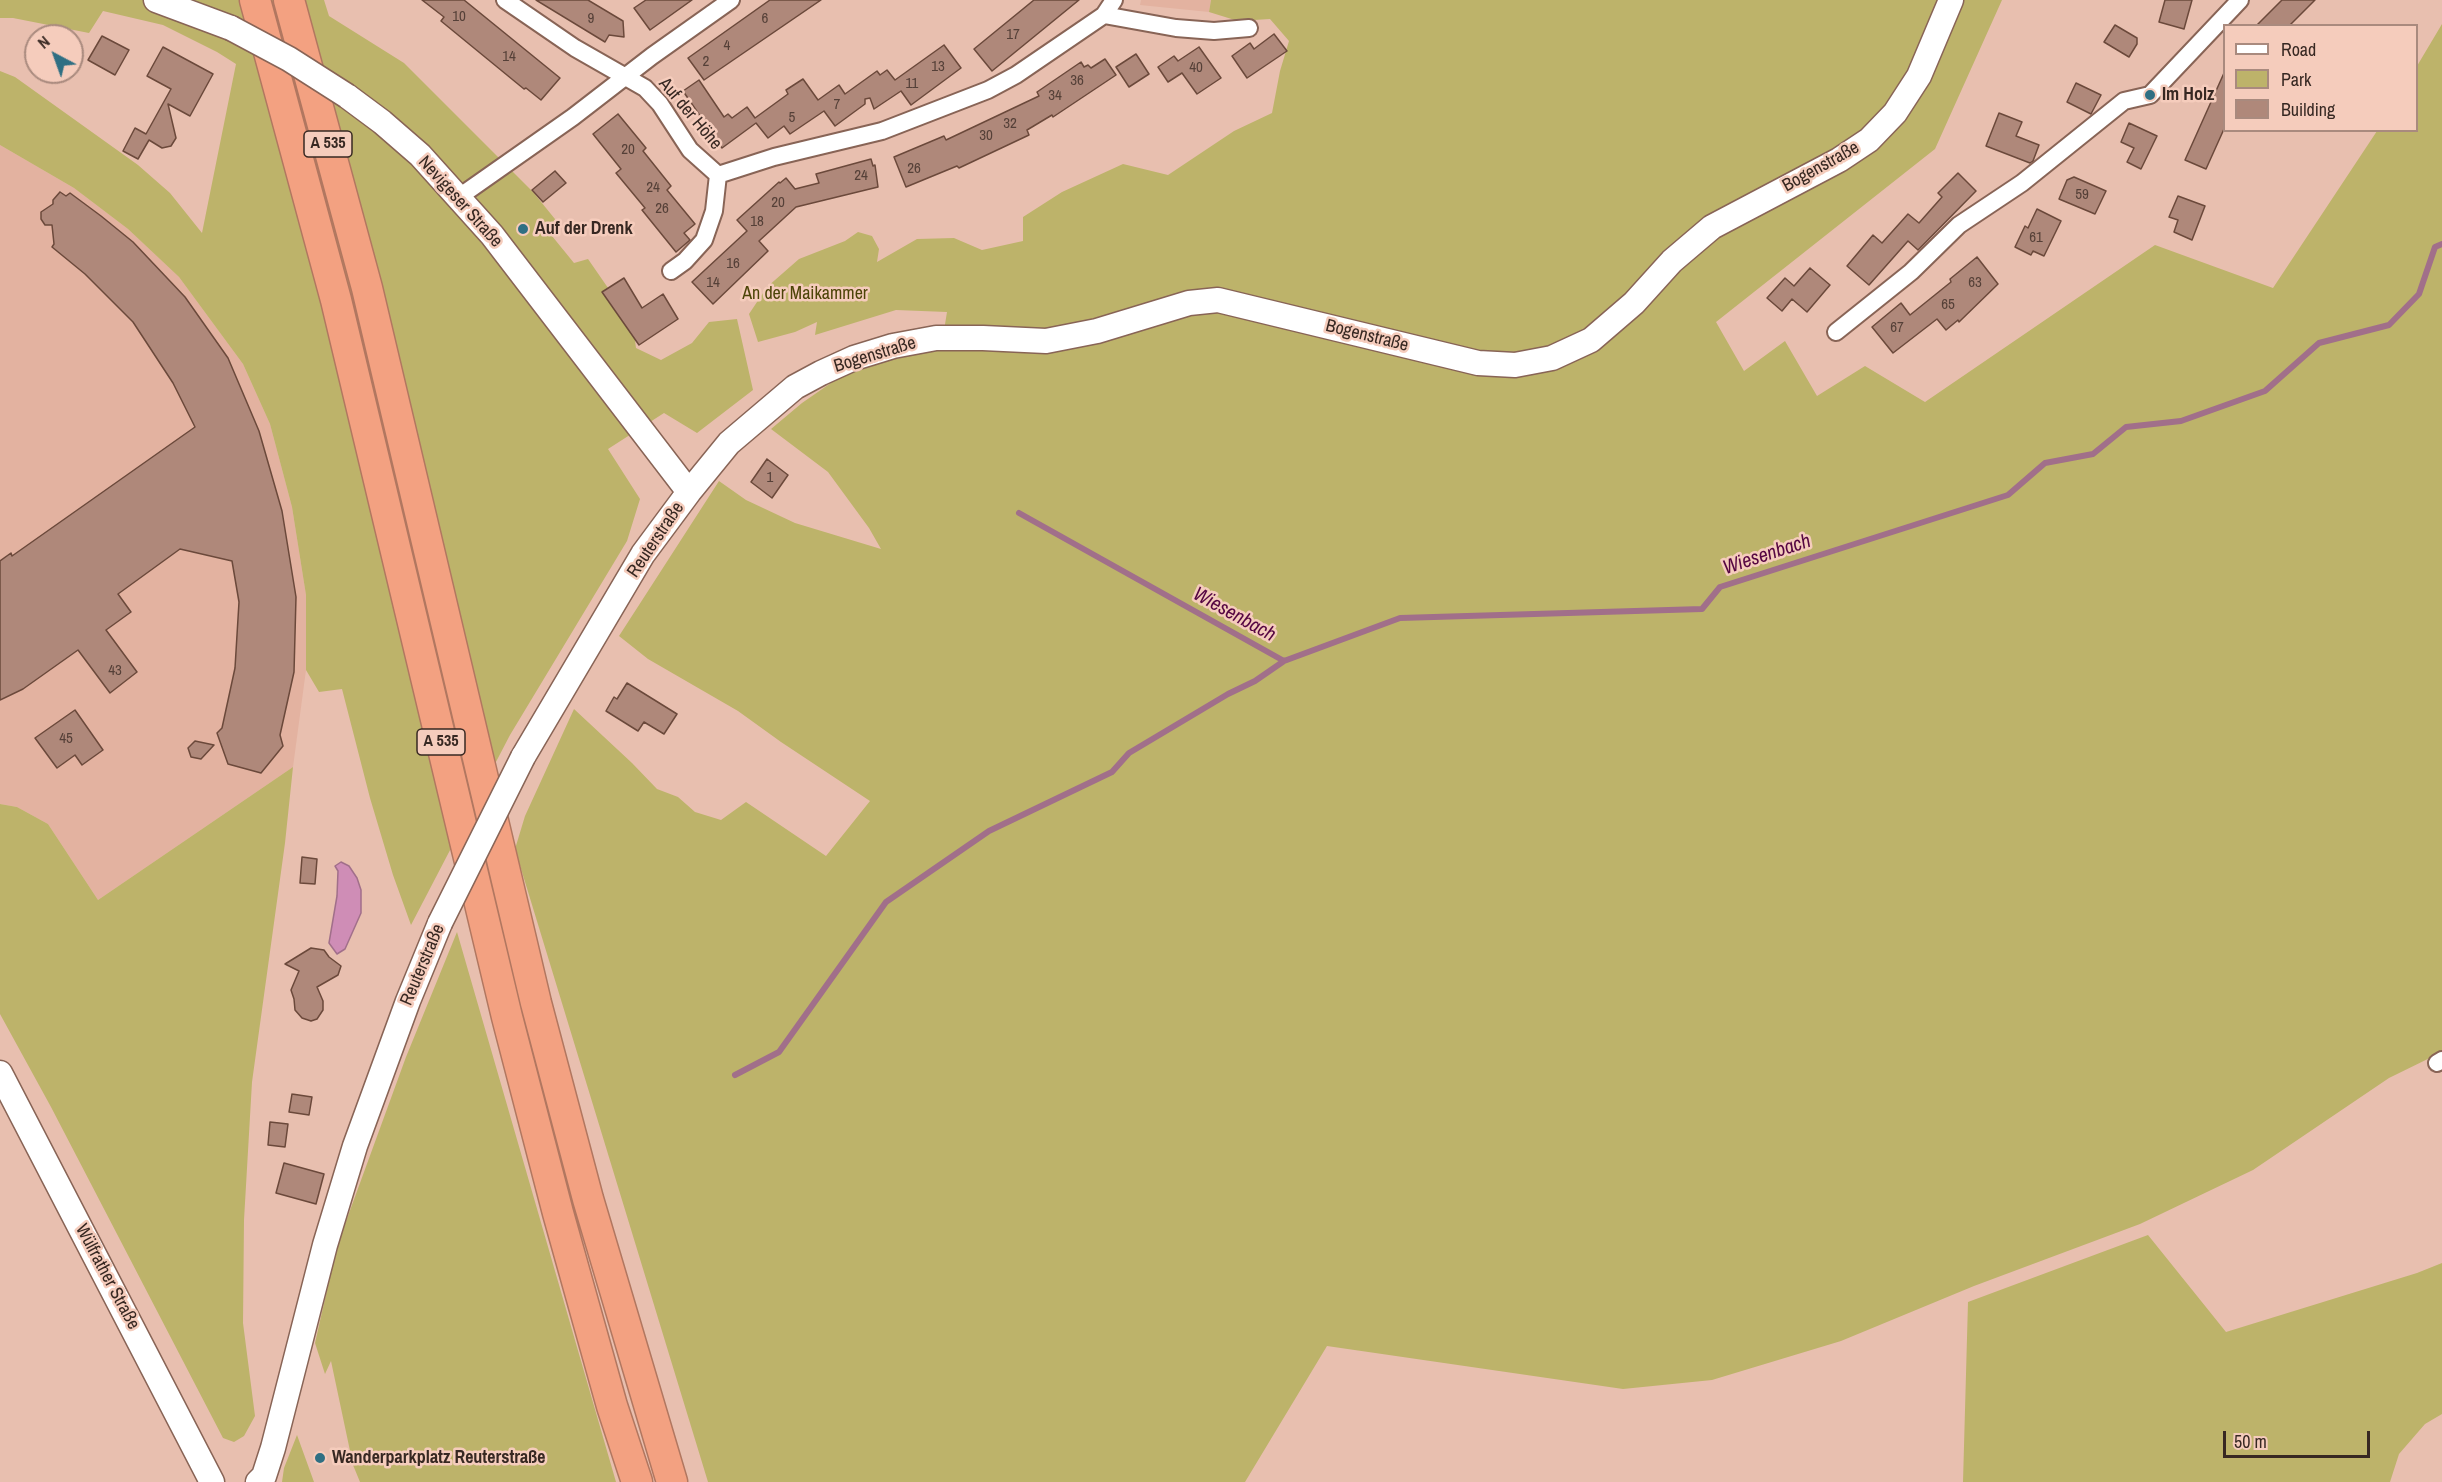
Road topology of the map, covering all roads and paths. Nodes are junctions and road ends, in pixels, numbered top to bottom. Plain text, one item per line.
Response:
1 (156, 0) edge
2 (255, 0) edge
3 (288, 0) edge
4 (505, 0) edge
5 (731, 0) edge
6 (1114, 0) edge
7 (1951, 0) edge
8 (2240, 0) edge
9 (1104, 15) junction
10 (1248, 28) dead end
11 (625, 78) junction
12 (718, 175) junction
13 (459, 197) junction
14 (671, 271) dead end
15 (1836, 332) dead end
16 (688, 492) junction
17 (0, 1073) edge
18 (212, 1482) edge
19 (258, 1482) edge
20 (637, 1482) edge
21 (672, 1482) edge

1 - 13 main road, Nevigeser Straße, bridge
2 - 20 highway, A 535
3 - 21 highway, A 535
4 - 11 street, Auf der Höhe
5 - 11 street
6 - 9 street
7 - 16 main road, Bogenstraße
8 - 15 street
9 - 10 street
9 - 12 street
11 - 12 street, Auf der Höhe
11 - 13 street
12 - 14 street, Auf der Höhe
13 - 16 main road, Nevigeser Straße
16 - 19 main road, Reuterstraße, bridge
17 - 18 main road, Wülfrather Straße

